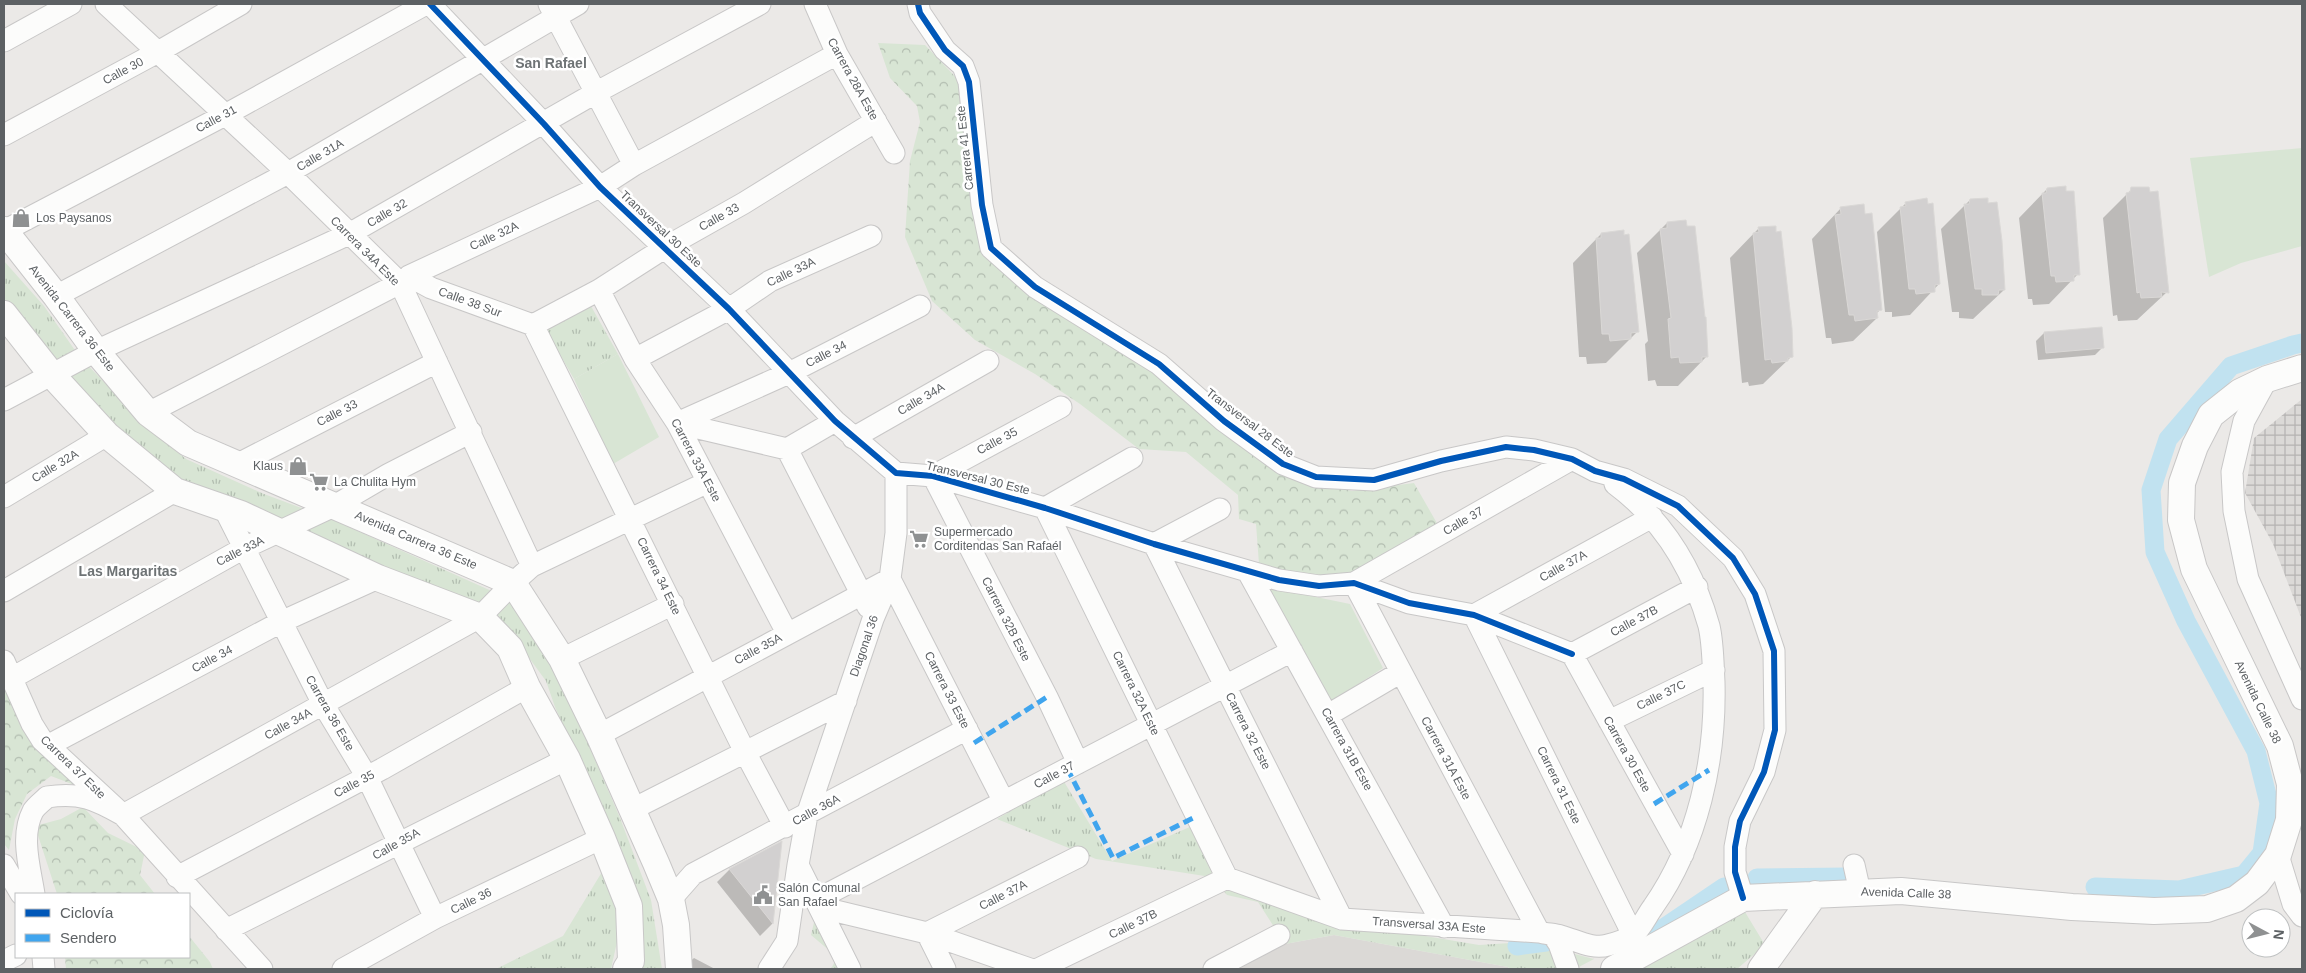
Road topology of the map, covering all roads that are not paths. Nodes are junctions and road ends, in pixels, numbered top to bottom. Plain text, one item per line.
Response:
1 (71, 4) edge
2 (106, 4) edge
3 (241, 4) edge
4 (428, 4) edge
5 (578, 4) edge
6 (760, 4) edge
7 (816, 4) edge
8 (918, 4) edge
9 (552, 10) edge
10 (4, 41) edge
11 (158, 52) junction
12 (837, 54) junction
13 (482, 60) junction
14 (597, 92) junction
15 (225, 115) junction
16 (876, 122) junction
17 (544, 124) junction
18 (4, 135) edge
19 (894, 153) dead end
20 (634, 165) junction
21 (288, 173) junction
22 (600, 187) junction
23 (4, 230) edge
24 (349, 234) junction
25 (871, 236) dead end
26 (666, 247) junction
27 (404, 280) junction
28 (1035, 287) joint
29 (599, 290) junction
30 (56, 296) junction
31 (920, 306) dead end
32 (729, 309) junction
33 (4, 314) edge
34 (534, 325) junction
35 (96, 351) junction
36 (635, 359) junction
37 (988, 361) dead end
38 (437, 362) junction
39 (2302, 368) edge
40 (789, 373) junction
41 (52, 375) junction
42 (2266, 379) junction
43 (4, 400) edge
44 (1061, 407) dead end
45 (148, 413) junction
46 (834, 421) junction
47 (677, 423) junction
48 (471, 432) junction
49 (107, 435) junction
50 (853, 438) junction
51 (788, 449) junction
52 (1132, 458) dead end
53 (1572, 459) junction
54 (238, 464) junction
55 (1595, 471) junction
56 (896, 473) junction
57 (933, 476) junction
58 (708, 482) junction
59 (175, 491) junction
60 (4, 496) edge
61 (336, 505) junction
62 (224, 508) junction
63 (1045, 508) junction
64 (1220, 509) dead end
65 (1652, 517) junction
66 (630, 519) junction
67 (280, 531) junction
68 (1154, 544) junction
69 (244, 548) junction
70 (532, 566) junction
71 (1248, 572) junction
72 (378, 578) junction
73 (890, 579) junction
74 (513, 583) junction
75 (1354, 583) junction
76 (1697, 587) junction
77 (4, 591) edge
78 (863, 593) junction
79 (673, 604) junction
80 (1474, 615) junction
81 (480, 618) junction
82 (873, 619) junction
83 (281, 622) junction
84 (787, 633) junction
85 (1292, 651) junction
86 (1572, 654) junction
87 (562, 659) junction
88 (8, 669) edge
89 (1714, 670) junction
90 (1401, 672) junction
91 (707, 677) junction
92 (1225, 686) junction
93 (528, 687) junction
94 (2302, 699) edge
95 (846, 701) junction
96 (324, 704) junction
97 (1328, 715) junction
98 (1609, 721) junction
99 (1151, 724) junction
100 (967, 729) junction
101 (599, 734) junction
102 (49, 745) junction
103 (745, 752) junction
104 (567, 759) junction
105 (1078, 763) junction
106 (367, 777) junction
107 (1004, 802) junction
108 (631, 810) junction
109 (123, 815) junction
110 (807, 815) junction
111 (785, 827) junction
112 (602, 838) junction
113 (398, 842) junction
114 (1683, 854) junction
115 (2278, 855) junction
116 (1078, 858) dead end
117 (798, 865) junction
118 (1854, 865) dead end
119 (4, 866) edge
120 (178, 877) junction
121 (1227, 878) junction
122 (1860, 892) junction
123 (20, 893) edge
124 (34, 893) edge
125 (1814, 894) junction
126 (1743, 898) junction
127 (671, 899) junction
128 (818, 903) junction
129 (2299, 906) edge
130 (435, 918) junction
131 (1342, 919) junction
132 (1444, 927) junction
133 (226, 930) junction
134 (927, 933) junction
135 (1546, 934) junction
136 (1279, 935) dead end
137 (1627, 954) edge
138 (262, 969) edge
139 (343, 969) edge
140 (626, 969) edge
141 (679, 969) edge
142 (769, 969) edge
143 (850, 969) edge
144 (945, 969) edge
145 (1030, 969) edge
146 (1038, 969) edge
147 (1214, 969) edge
148 (1568, 969) edge
149 (1761, 969) edge

1 - 10 street
2 - 11 street, Carrera 34A Este
3 - 11 street, Calle 30
4 - 13 street, Transversal 30 Este
4 - 15 street, Calle 31
5 - 9 street, Calle 31A
6 - 14 street, Calle 32
7 - 12 street, Carrera 28A Este
8 - 28 street, Carrera 41 Este
9 - 13 street, Calle 31A
9 - 14 street
11 - 15 street, Carrera 34A Este
11 - 18 street, Calle 30
12 - 16 street, Carrera 28A Este
12 - 20 street, Calle 32A
13 - 17 street, Transversal 30 Este
13 - 21 street, Calle 31A
14 - 17 street, Calle 32
14 - 20 street
15 - 21 street, Carrera 34A Este
15 - 23 street, Calle 31
16 - 19 street, Carrera 28A Este
16 - 26 street, Calle 33
17 - 22 street, Transversal 30 Este
17 - 24 street, Calle 32
20 - 22 street, Calle 32A
21 - 24 street, Carrera 34A Este
21 - 30 street, Calle 31A
22 - 26 street, Transversal 30 Este
22 - 27 street, Calle 32A
23 - 30 street, Avenida Carrera 36 Este
24 - 27 street, Carrera 34A Este
24 - 35 street, Calle 32
25 - 32 street, Calle 33A
26 - 29 street, Calle 33
26 - 32 street, Transversal 30 Este
27 - 34 street, Calle 38 Sur
27 - 38 street, Carrera 34A Este
27 - 45 street, Calle 32A
28 - 53 street, Transversal 28 Este
29 - 34 street, Calle 33
29 - 36 street, Carrera 33A Este
30 - 35 street, Avenida Carrera 36 Este
31 - 40 street, Calle 34
32 - 36 street, Calle 33A
32 - 40 street, Transversal 30 Este
33 - 41 street
34 - 66 street, Carrera 34 Este
35 - 41 street, Calle 32
35 - 45 street, Avenida Carrera 36 Este
36 - 47 street, Carrera 33A Este
37 - 50 street, Calle 34A
38 - 48 street, Carrera 34A Este
38 - 54 street, Calle 33
39 - 42 street, Avenida Calle 38
40 - 46 street, Transversal 30 Este
40 - 47 street, Calle 34
41 - 43 street, Calle 32
41 - 49 street
42 - 94 street
42 - 115 street, Avenida Calle 38
44 - 57 street, Calle 35
45 - 54 street, Avenida Carrera 36 Este
46 - 50 street, Transversal 30 Este
46 - 51 street
47 - 51 street
47 - 58 street, Carrera 33A Este
48 - 61 street, Calle 33A
48 - 70 street, Carrera 34A Este
49 - 59 street
49 - 60 street, Calle 32A
50 - 56 street, Transversal 30 Este
51 - 78 street
52 - 63 street
53 - 55 street, Transversal 28 Este
53 - 75 street, Calle 37
54 - 61 street, Avenida Carrera 36 Este
55 - 65 street
55 - 126 street, Transversal 28 Este
56 - 57 street, Transversal 30 Este
56 - 73 street, Diagonal 36
57 - 63 street, Transversal 30 Este
57 - 105 street, Carrera 32B Este
58 - 66 street
58 - 84 street, Carrera 33A Este
59 - 62 street
59 - 77 street
61 - 67 street, Calle 33A
61 - 74 street, Avenida Carrera 36 Este
62 - 67 street
62 - 69 street, Carrera 36 Este
63 - 68 street, Transversal 30 Este
63 - 99 street, Carrera 32A Este
64 - 68 street
65 - 76 street
65 - 80 street, Calle 37A
66 - 70 street
66 - 79 street, Carrera 34 Este
67 - 69 street, Calle 33A
67 - 72 street
68 - 71 street, Transversal 30 Este
68 - 92 street, Carrera 32 Este
69 - 83 street, Carrera 36 Este
69 - 88 street, Calle 33A
70 - 74 street
71 - 75 street, Transversal 30 Este
71 - 85 street, Carrera 31B Este
72 - 81 street
72 - 83 street, Calle 34
73 - 78 street, Calle 35A
73 - 82 street, Diagonal 36
73 - 100 street, Carrera 33 Este
74 - 81 street, Calle 34A
74 - 87 street
75 - 80 street, Transversal 30 Este
75 - 90 street, Carrera 31A Este
76 - 86 street, Calle 37B
76 - 89 street
78 - 82 street
78 - 84 street, Calle 35A
79 - 87 street
79 - 91 street, Carrera 34 Este
80 - 86 street, Transversal 30 Este
80 - 137 street, Carrera 31 Este
81 - 93 street
81 - 96 street, Calle 34A
82 - 95 street, Diagonal 36
83 - 96 street, Carrera 36 Este
83 - 102 street, Calle 34
84 - 91 street, Calle 35A
85 - 92 street, Calle 37
85 - 97 street, Carrera 31B Este
86 - 98 street, Carrera 30 Este
87 - 101 street
88 - 102 street, Carrera 37 Este
89 - 98 street, Calle 37C
89 - 114 street
90 - 97 street
90 - 135 street, Carrera 31A Este
91 - 101 street, Calle 35A
91 - 103 street, Carrera 34 Este
92 - 99 street, Calle 37
92 - 131 street, Carrera 32 Este
93 - 104 street
93 - 106 street, Calle 35
95 - 103 street
95 - 110 street, Diagonal 36
96 - 106 street, Carrera 36 Este
96 - 109 street, Calle 34A
97 - 132 street, Carrera 31B Este
98 - 114 street, Carrera 30 Este
99 - 105 street, Calle 37
99 - 121 street, Carrera 32A Este
100 - 107 street, Carrera 33 Este
100 - 110 street, Calle 36A
101 - 108 street
102 - 109 street, Carrera 37 Este
103 - 108 street
103 - 111 street, Carrera 34 Este
104 - 112 street
104 - 113 street, Calle 35A
105 - 107 street, Calle 37
106 - 113 street, Carrera 36 Este
106 - 120 street, Calle 35
107 - 128 street, Calle 37
108 - 127 street
109 - 120 street, Carrera 37 Este
109 - 124 street, Carrera 37 Este
110 - 111 street, Calle 36A
110 - 117 street
111 - 127 street, Calle 36A
112 - 130 street, Calle 36
112 - 140 street
113 - 130 street, Carrera 36 Este
113 - 133 street, Calle 35A
114 - 137 street
115 - 122 street, Avenida Calle 38
115 - 129 street
116 - 134 street, Calle 37A
117 - 128 street
117 - 142 street
118 - 122 street
119 - 123 street
120 - 133 street, Carrera 37 Este
121 - 131 street, Transversal 33A Este
121 - 146 street, Calle 37B
122 - 125 street, Avenida Calle 38
125 - 126 street, Avenida Calle 38
125 - 149 street
126 - 137 street, Avenida Calle 38
127 - 141 street
128 - 134 street
128 - 143 street
130 - 139 street, Calle 36
131 - 132 street, Transversal 33A Este
132 - 135 street, Transversal 33A Este
133 - 138 street, Carrera 37 Este
134 - 144 street
134 - 145 street
135 - 137 street, Transversal 33A Este
135 - 148 street, Carrera 31A Este
136 - 147 street

